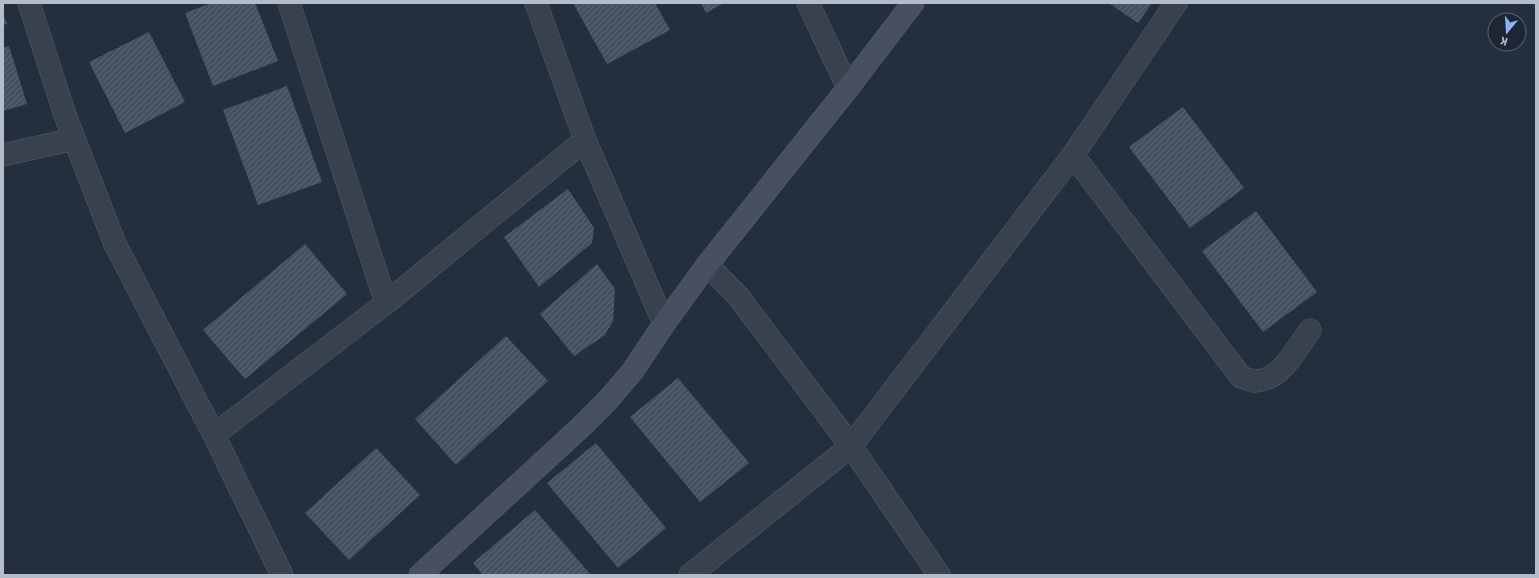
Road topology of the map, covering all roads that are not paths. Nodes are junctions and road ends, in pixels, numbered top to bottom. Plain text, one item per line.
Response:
1 (29, 3) edge
2 (289, 3) edge
3 (536, 3) edge
4 (808, 3) edge
5 (913, 3) edge
6 (1176, 3) edge
7 (848, 88) junction
8 (74, 139) junction
9 (585, 140) junction
10 (3, 155) edge
11 (1073, 155) junction
12 (707, 265) junction
13 (386, 303) junction
14 (664, 324) junction
15 (1310, 330) dead end
16 (214, 435) junction
17 (851, 446) junction
18 (282, 575) edge
19 (420, 575) edge
20 (690, 575) edge
21 (939, 575) edge

1 - 8 street
2 - 13 street
3 - 9 street
4 - 7 street
5 - 7 street
6 - 11 street
7 - 12 street
8 - 10 street
8 - 16 street
9 - 13 street
9 - 14 street
11 - 15 street
11 - 17 street
12 - 14 street
12 - 17 street
13 - 16 street
14 - 19 street
16 - 18 street
17 - 20 street
17 - 21 street

